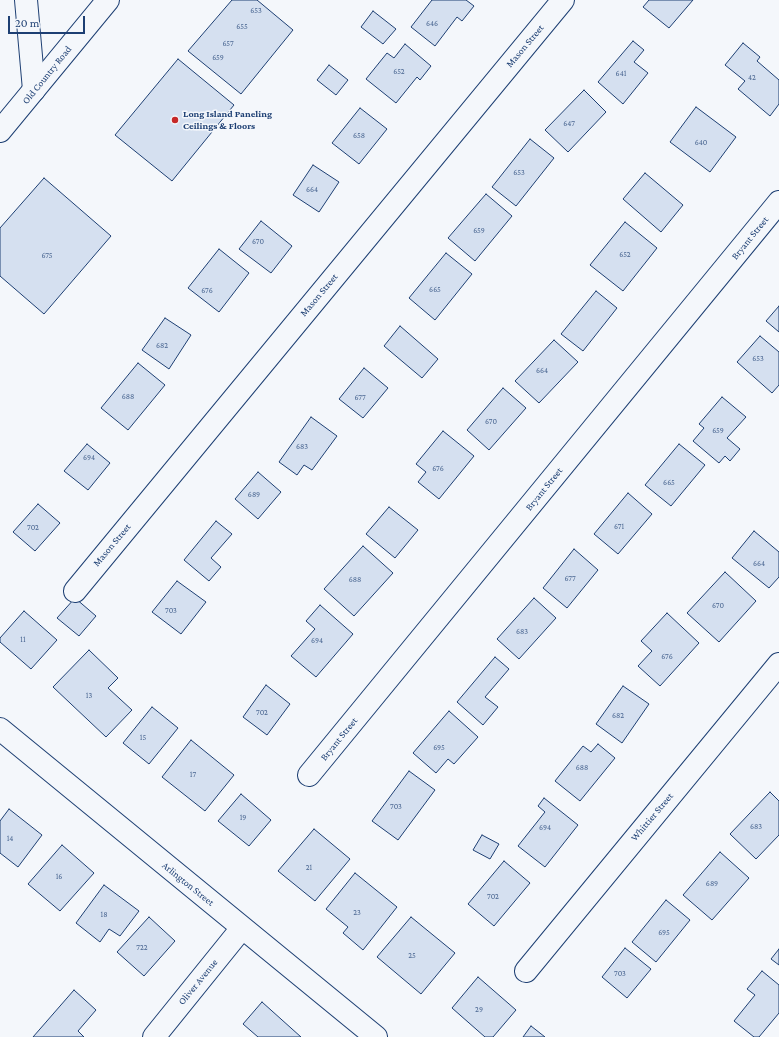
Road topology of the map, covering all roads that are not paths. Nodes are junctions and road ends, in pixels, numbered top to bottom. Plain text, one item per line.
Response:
1 (26, 0) edge
2 (108, 0) edge
3 (563, 0) edge
4 (34, 90) junction
5 (0, 131) edge
6 (779, 202) edge
7 (75, 590) dead end
8 (779, 664) edge
9 (0, 729) edge
10 (309, 775) dead end
11 (242, 928) junction
12 (526, 971) dead end
13 (154, 1037) edge
14 (376, 1037) edge

1 - 4 street
2 - 4 street, Old Country Road
3 - 7 street, Mason Street
4 - 5 street, Old Country Road
6 - 10 street, Bryant Street
8 - 12 street, Whittier Street
9 - 11 street, Arlington Street
11 - 13 street, Oliver Avenue
11 - 14 street, Arlington Street

